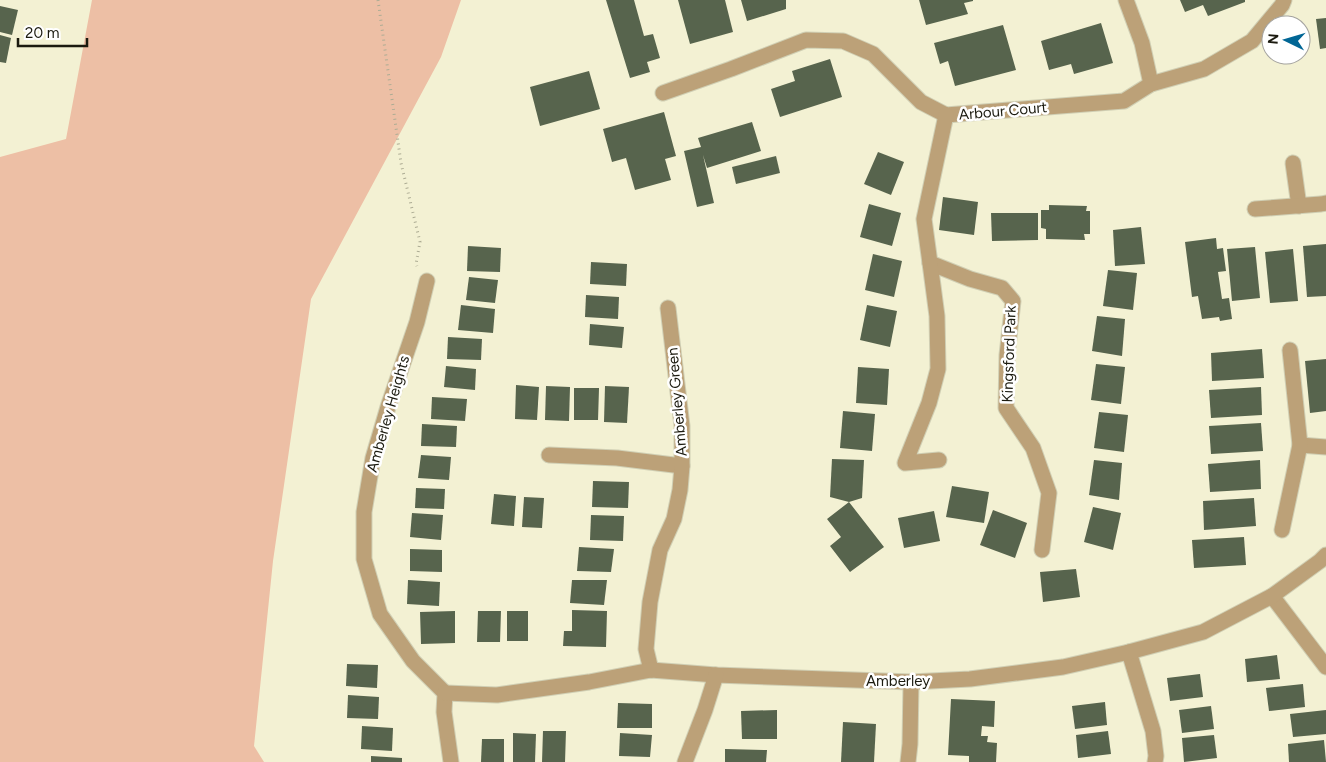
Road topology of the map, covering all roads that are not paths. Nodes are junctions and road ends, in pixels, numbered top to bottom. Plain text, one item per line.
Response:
1 (1126, 0) edge
2 (1284, 0) edge
3 (1151, 84) junction
4 (662, 93) dead end
5 (946, 115) junction
6 (1293, 163) dead end
7 (1326, 203) edge
8 (1299, 206) junction
9 (1255, 209) dead end
10 (930, 263) junction
11 (427, 281) road end
12 (668, 308) dead end
13 (1290, 350) dead end
14 (1300, 445) junction
15 (1326, 447) edge
16 (549, 455) dead end
17 (939, 460) dead end
18 (682, 466) junction
19 (1282, 530) dead end
20 (1042, 550) dead end
21 (1326, 555) edge
22 (1272, 596) junction
23 (1129, 652) junction
24 (1326, 667) edge
25 (651, 670) junction
26 (716, 675) junction
27 (911, 682) junction
28 (445, 693) junction
29 (451, 762) edge
30 (685, 762) edge
31 (908, 762) edge
32 (1155, 762) edge

1 - 3 street
2 - 3 street, Arbour Court
3 - 5 street, Arbour Court
4 - 5 street, Arbour Court
5 - 10 street
6 - 8 street
7 - 8 street
8 - 9 street
10 - 17 street
10 - 20 street, Kingsford Park
11 - 28 street, Amberley Heights
12 - 18 street, Amberley Green
13 - 14 street
14 - 15 street
14 - 19 street
16 - 18 street
18 - 25 street, Amberley Green
21 - 22 street, Amberley
22 - 23 street, Amberley
22 - 24 street
23 - 27 street, Amberley
23 - 32 street
25 - 26 street, Amberley
25 - 28 street, Amberley
26 - 27 street, Amberley
26 - 30 street
27 - 31 street
28 - 29 street

